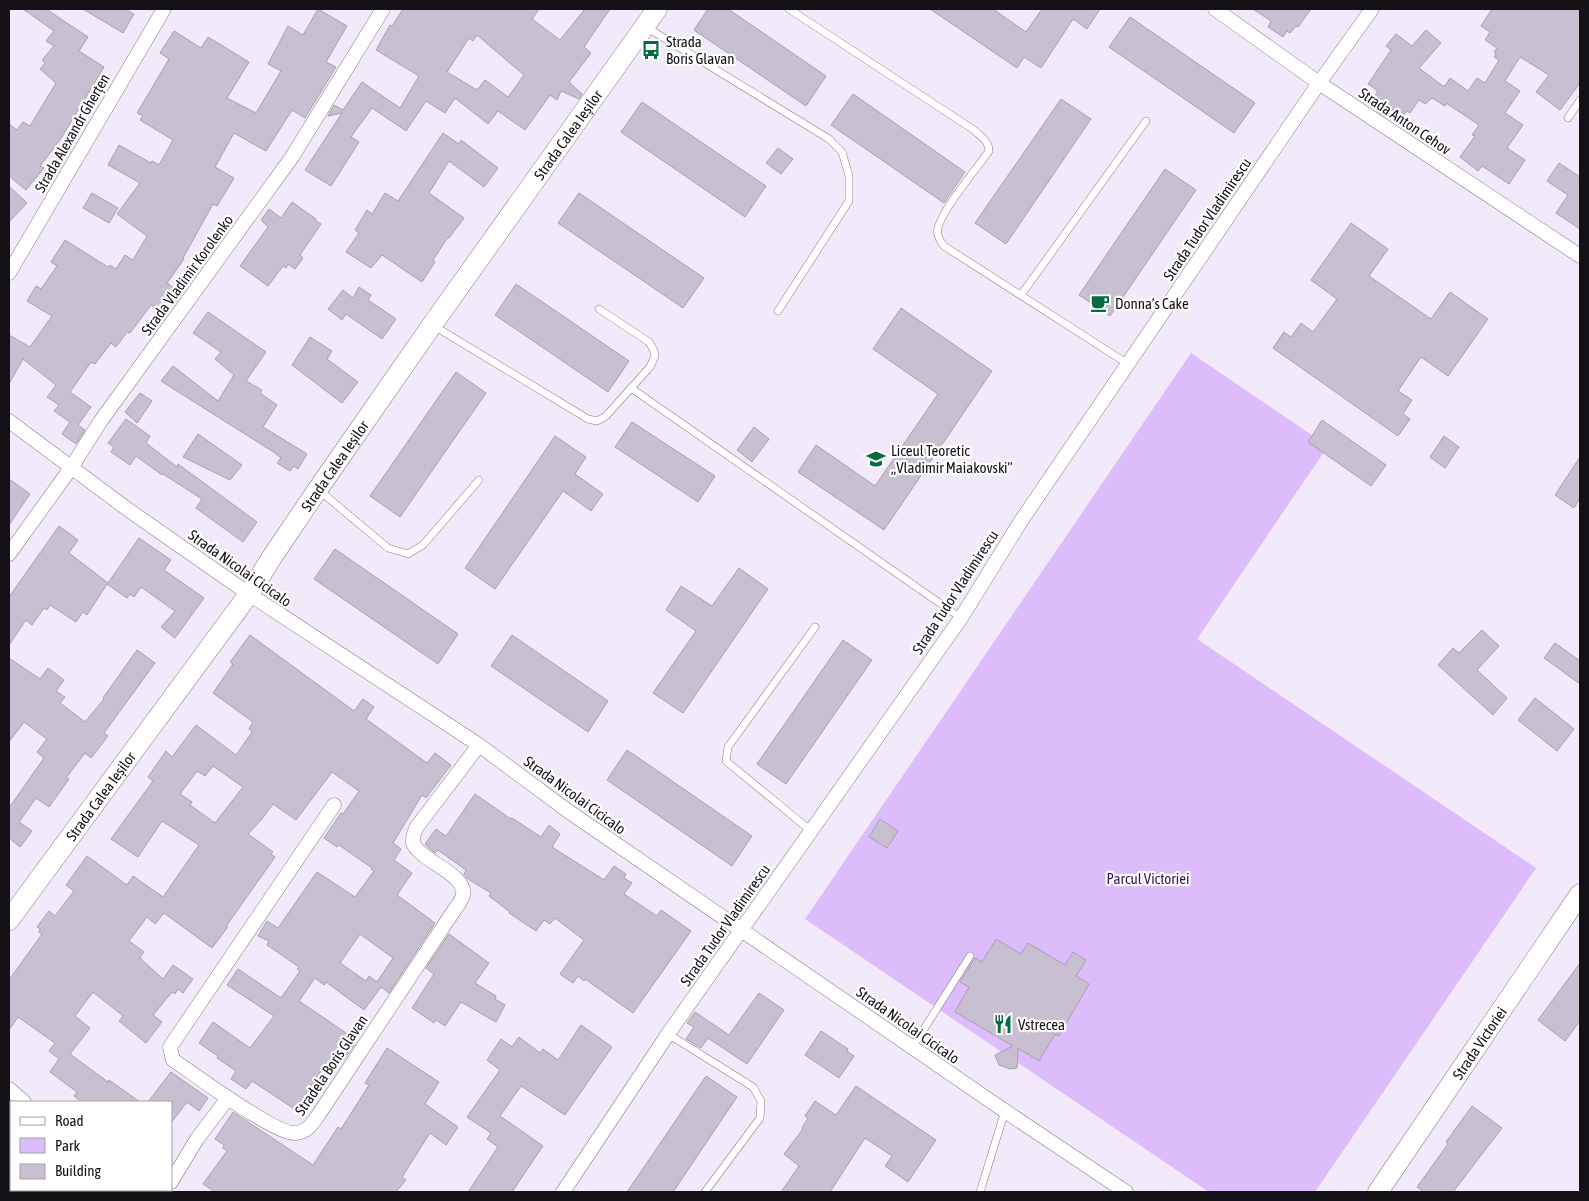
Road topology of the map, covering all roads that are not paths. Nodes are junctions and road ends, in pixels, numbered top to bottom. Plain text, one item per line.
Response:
1 (164, 9) edge
2 (383, 9) edge
3 (657, 9) edge
4 (789, 9) edge
5 (1215, 9) edge
6 (1372, 9) edge
7 (646, 26) junction
8 (1320, 83) junction
9 (1580, 100) edge
10 (1568, 118) dead end
11 (1146, 121) dead end
12 (1580, 256) edge
13 (9, 273) edge
14 (1021, 295) junction
15 (599, 309) dead end
16 (778, 311) dead end
17 (432, 325) junction
18 (1128, 364) junction
19 (631, 388) junction
20 (9, 421) edge
21 (71, 468) junction
22 (479, 480) dead end
23 (318, 489) junction
24 (9, 554) edge
25 (249, 594) junction
26 (960, 618) junction
27 (815, 627) dead end
28 (479, 745) junction
29 (334, 805) dead end
30 (810, 830) junction
31 (1580, 894) edge
32 (9, 920) edge
33 (742, 930) junction
34 (970, 956) dead end
35 (668, 1034) junction
36 (912, 1048) junction
37 (9, 1089) edge
38 (228, 1098) junction
39 (23, 1101) edge
40 (1005, 1112) junction
41 (172, 1180) edge
42 (562, 1192) edge
43 (705, 1192) edge
44 (980, 1192) edge
45 (1126, 1192) edge
46 (1378, 1192) edge

1 - 13 street, Strada Alexandr Gherțen
2 - 21 street, Strada Vladimir Korolenko
3 - 7 street, Strada Calea Ieșilor
4 - 14 lane
5 - 8 street, Strada Anton Cehov
6 - 8 street, Strada Tudor Vladimirescu
7 - 16 lane
7 - 17 street, Strada Calea Ieșilor
8 - 12 street, Strada Anton Cehov
8 - 18 street, Strada Tudor Vladimirescu
9 - 10 lane
11 - 14 lane
14 - 18 lane
15 - 19 lane
17 - 19 lane
17 - 23 street, Strada Calea Ieșilor
18 - 26 street, Strada Tudor Vladimirescu
19 - 26 lane
20 - 21 street, Strada Nicolai Cicicalo
21 - 24 street, Strada Vladimir Korolenko
21 - 25 street, Strada Nicolai Cicicalo
22 - 23 lane
23 - 25 street, Strada Calea Ieșilor
25 - 28 street, Strada Nicolai Cicicalo
25 - 32 street, Strada Calea Ieșilor
26 - 30 street, Strada Tudor Vladimirescu
27 - 30 lane
28 - 33 street, Strada Nicolai Cicicalo
28 - 38 street, Stradela Boris Glavan
29 - 38 street, Stradela Boris Glavan
30 - 33 street, Strada Tudor Vladimirescu
31 - 46 street, Strada Victoriei
33 - 35 street, Strada Tudor Vladimirescu
33 - 36 street, Strada Nicolai Cicicalo
34 - 36 lane
35 - 42 street, Strada Tudor Vladimirescu
35 - 43 lane
36 - 40 street, Strada Nicolai Cicicalo
37 - 39 street
38 - 41 street
40 - 44 lane
40 - 45 street, Strada Nicolai Cicicalo

